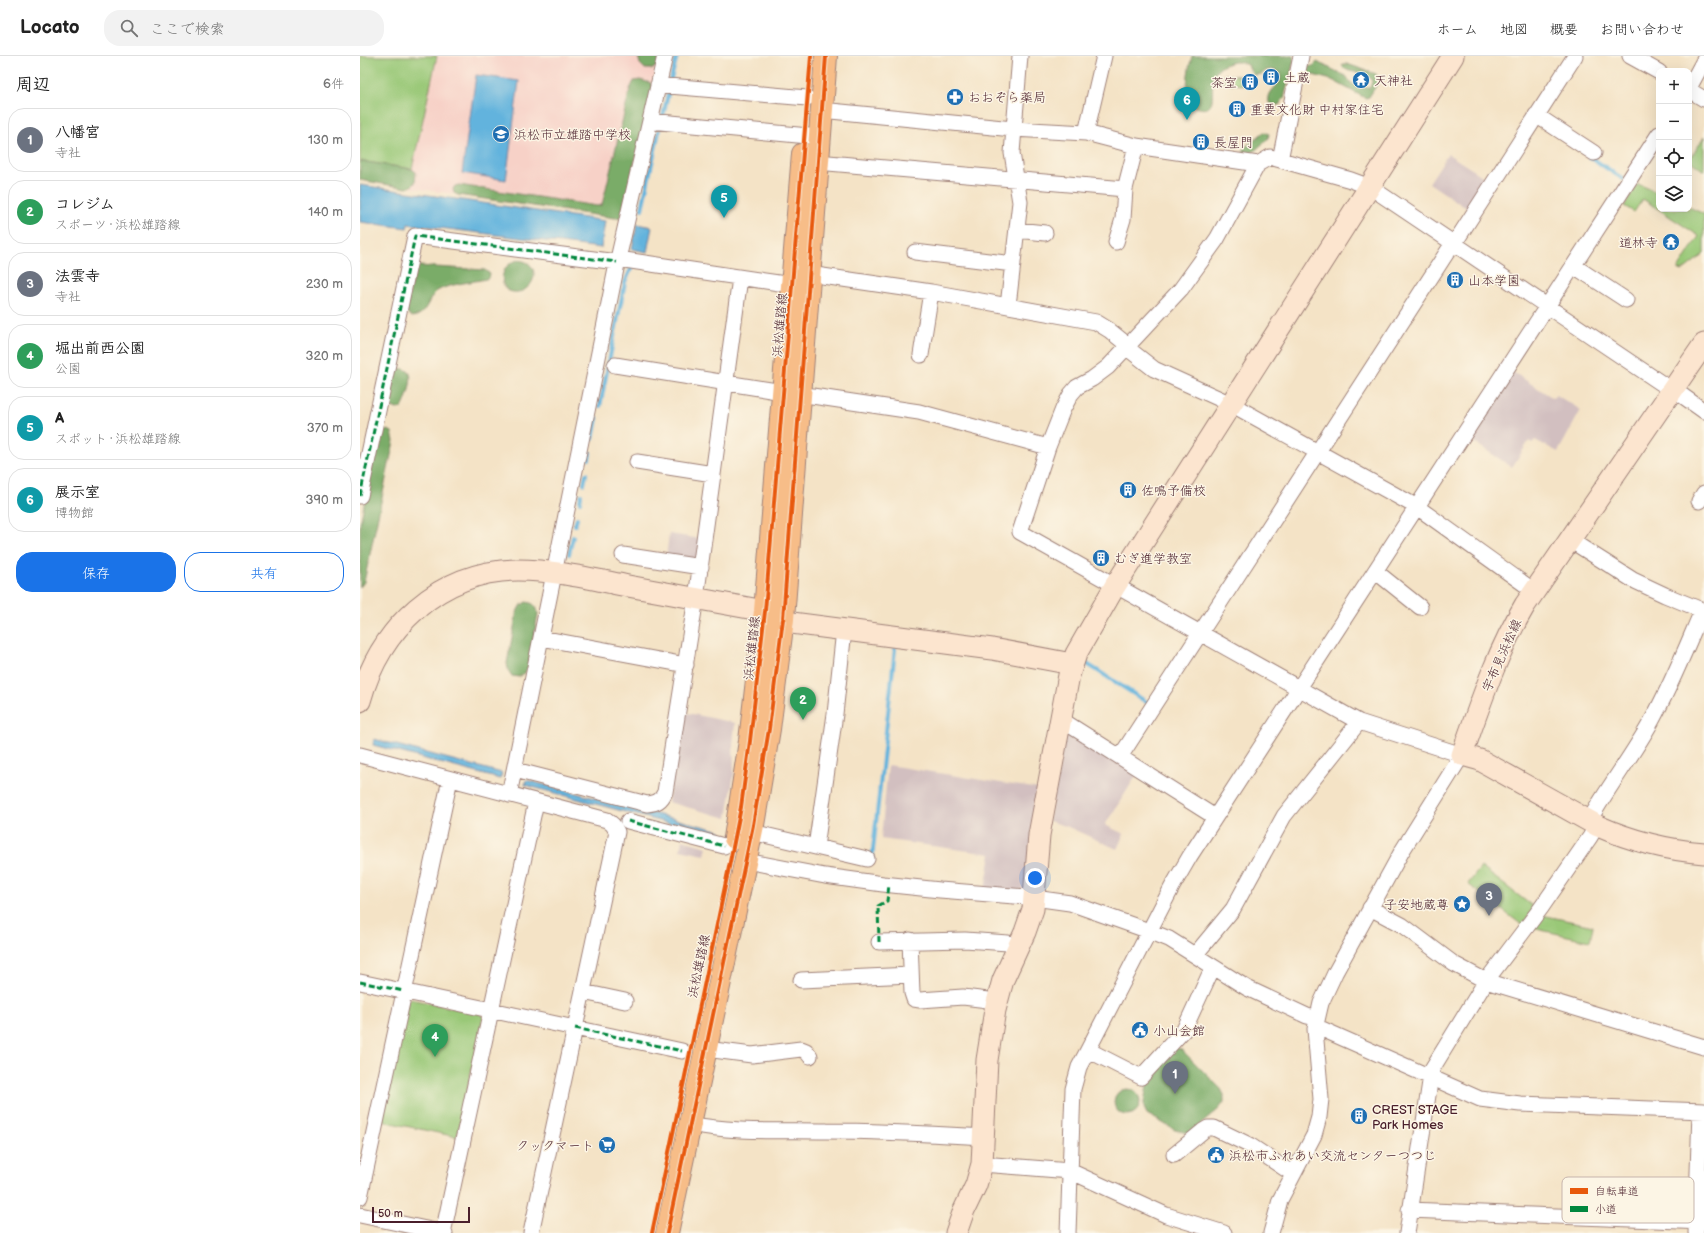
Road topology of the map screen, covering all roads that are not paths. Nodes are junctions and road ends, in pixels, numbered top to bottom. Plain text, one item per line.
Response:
1 (665, 56) edge
2 (811, 56) edge
3 (826, 56) edge
4 (1020, 56) edge
5 (1104, 56) edge
6 (1301, 56) edge
7 (1453, 56) edge
8 (1575, 56) edge
9 (1630, 56) edge
10 (1704, 60) edge
11 (1656, 70) edge
12 (1692, 83) edge
13 (658, 85) junction
14 (1692, 91) edge
15 (1704, 99) edge
16 (814, 104) junction
17 (1536, 115) junction
18 (650, 121) junction
19 (1013, 129) junction
20 (1086, 133) junction
21 (812, 136) junction
22 (1656, 139) edge
23 (1136, 146) junction
24 (1594, 153) dead end
25 (1280, 160) junction
26 (817, 162) junction
27 (1258, 164) junction
28 (1017, 180) junction
29 (1370, 187) junction
30 (1125, 189) junction
31 (1017, 230) junction
32 (1045, 233) dead end
33 (1116, 242) dead end
34 (1453, 243) junction
35 (915, 252) dead end
36 (617, 261) junction
37 (1013, 264) junction
38 (1574, 266) junction
39 (740, 278) junction
40 (800, 279) junction
41 (931, 292) junction
42 (1626, 300) dead end
43 (1008, 306) junction
44 (1547, 307) junction
45 (1704, 344) edge
46 (1128, 347) junction
47 (921, 355) dead end
48 (615, 365) dead end
49 (726, 384) junction
50 (1673, 389) junction
51 (791, 393) junction
52 (1231, 404) junction
53 (1704, 411) edge
54 (1048, 447) junction
55 (1318, 452) junction
56 (638, 462) dead end
57 (713, 474) junction
58 (360, 496) edge
59 (1417, 507) junction
60 (1570, 540) junction
61 (623, 555) dead end
62 (701, 567) junction
63 (554, 572) junction
64 (1375, 572) junction
65 (1116, 586) junction
66 (1534, 591) junction
67 (696, 598) junction
68 (1420, 607) dead end
69 (1703, 611) edge
70 (774, 615) junction
71 (844, 630) junction
72 (1200, 634) junction
73 (541, 638) junction
74 (1072, 664) junction
75 (686, 665) junction
76 (1299, 689) junction
77 (360, 701) edge
78 (1060, 722) junction
79 (1358, 722) junction
80 (360, 755) edge
81 (1462, 755) junction
82 (1120, 758) junction
83 (515, 770) junction
84 (450, 779) junction
85 (509, 795) junction
86 (536, 802) junction
87 (1215, 818) junction
88 (628, 821) dead end
89 (1593, 823) junction
90 (752, 832) junction
91 (724, 846) dead end
92 (816, 847) junction
93 (1704, 853) edge
94 (867, 859) dead end
95 (746, 861) junction
96 (1035, 898) junction
97 (1370, 908) junction
98 (1149, 931) junction
99 (910, 940) junction
100 (879, 942) dead end
101 (1018, 948) junction
102 (1195, 955) junction
103 (1213, 967) junction
104 (911, 975) junction
105 (801, 980) dead end
106 (1486, 981) junction
107 (360, 982) edge
108 (404, 991) junction
109 (583, 992) junction
110 (625, 1001) dead end
111 (996, 1001) junction
112 (490, 1010) junction
113 (1315, 1023) junction
114 (575, 1028) junction
115 (1704, 1047) edge
116 (706, 1049) junction
117 (1088, 1050) junction
118 (682, 1051) dead end
119 (810, 1056) dead end
120 (1430, 1077) junction
121 (1702, 1111) edge
122 (690, 1124) junction
123 (985, 1137) junction
124 (1174, 1154) dead end
125 (982, 1164) junction
126 (1070, 1171) junction
127 (1293, 1174) junction
128 (360, 1196) edge
129 (1409, 1210) junction
130 (360, 1215) edge
131 (1562, 1218) edge
132 (1645, 1223) edge
133 (1699, 1226) edge
134 (1188, 1228) edge
135 (444, 1233) edge
136 (531, 1233) edge
137 (652, 1233) edge
138 (667, 1233) edge
139 (956, 1233) edge
140 (1068, 1233) edge
141 (1224, 1233) edge
142 (1270, 1233) edge
143 (1407, 1233) edge

1 - 13 street
2 - 16 main road, 浜松雄踏線
3 - 16 main road, 浜松雄踏線
4 - 19 street
5 - 20 street
6 - 25 street
7 - 29 street
8 - 17 street
9 - 11 street
10 - 12 street
13 - 16 street
13 - 18 street
14 - 15 street
16 - 19 street
16 - 21 main road, 浜松雄踏線
17 - 24 street
17 - 34 street
18 - 21 street
18 - 36 street
19 - 20 street
19 - 28 street
20 - 23 street
21 - 26 main road, 浜松雄踏線
21 - 40 main road, 浜松雄踏線
22 - 38 street
23 - 27 street
23 - 30 street
25 - 27 street
25 - 29 street
26 - 28 street
26 - 40 main road, 浜松雄踏線
27 - 46 street
28 - 30 street
28 - 31 street
29 - 34 street
29 - 52 street
30 - 33 street
31 - 32 street
31 - 37 street
34 - 44 street
34 - 55 street
35 - 37 street
36 - 39 street
36 - 58 street
36 - 63 street
37 - 43 street
38 - 42 street
38 - 44 street
39 - 40 street
39 - 49 street
40 - 41 street
40 - 51 main road, 浜松雄踏線
41 - 43 street
41 - 47 street
43 - 46 street
44 - 50 street
44 - 59 street
45 - 50 street, 宇布見浜松線
46 - 52 street
46 - 54 street
48 - 49 street
49 - 51 street
49 - 57 street
50 - 53 street
50 - 60 street, 宇布見浜松線
51 - 54 street
51 - 70 main road, 浜松雄踏線
52 - 55 street
52 - 65 street
54 - 65 street
55 - 59 street
55 - 72 street
56 - 57 street
57 - 62 street
59 - 64 street
59 - 66 street
60 - 66 street, 宇布見浜松線
60 - 69 street
61 - 62 street
62 - 67 street
63 - 67 street
63 - 73 street
63 - 77 street
64 - 68 street
64 - 76 street
65 - 72 street
65 - 74 street
66 - 81 street, 宇布見浜松線
67 - 70 street
67 - 75 street
69 - 89 street
70 - 71 street
70 - 90 main road, 浜松雄踏線
70 - 137 main road, 浜松雄踏線
71 - 74 street
71 - 92 street
72 - 76 street
72 - 82 street
73 - 75 street
73 - 83 street
74 - 78 street
75 - 83 street
76 - 79 street
76 - 87 street
78 - 82 street
78 - 96 street
79 - 81 street
79 - 102 street
80 - 84 street
81 - 89 street
81 - 97 street
82 - 87 street
83 - 85 street
84 - 85 street
84 - 108 street
85 - 86 street
86 - 109 street
86 - 112 street
87 - 98 street
88 - 91 street
89 - 93 street
89 - 106 street
90 - 92 street
90 - 95 main road, 浜松雄踏線
92 - 94 street
95 - 96 street
95 - 116 main road, 浜松雄踏線
96 - 98 street
96 - 101 street
97 - 106 street
97 - 113 street
98 - 102 street
98 - 117 street
99 - 100 street
99 - 101 street
99 - 104 street
101 - 111 street
102 - 103 street
103 - 113 street
103 - 117 street
104 - 105 street
104 - 111 street
106 - 115 street
106 - 120 street
107 - 108 street
108 - 112 street
108 - 128 street
109 - 110 street
109 - 114 street
111 - 123 street
112 - 114 street
112 - 135 street
113 - 120 street
113 - 127 street
114 - 118 street
114 - 136 street
116 - 119 street
116 - 122 main road, 浜松雄踏線
117 - 126 street
120 - 121 street
120 - 129 street
121 - 133 street
122 - 123 street
122 - 138 main road, 浜松雄踏線
123 - 125 street
124 - 127 street
125 - 126 street
125 - 139 street
126 - 134 street
126 - 140 street
127 - 142 street
129 - 131 street
129 - 143 street
130 - 135 street
132 - 133 street
134 - 141 street

